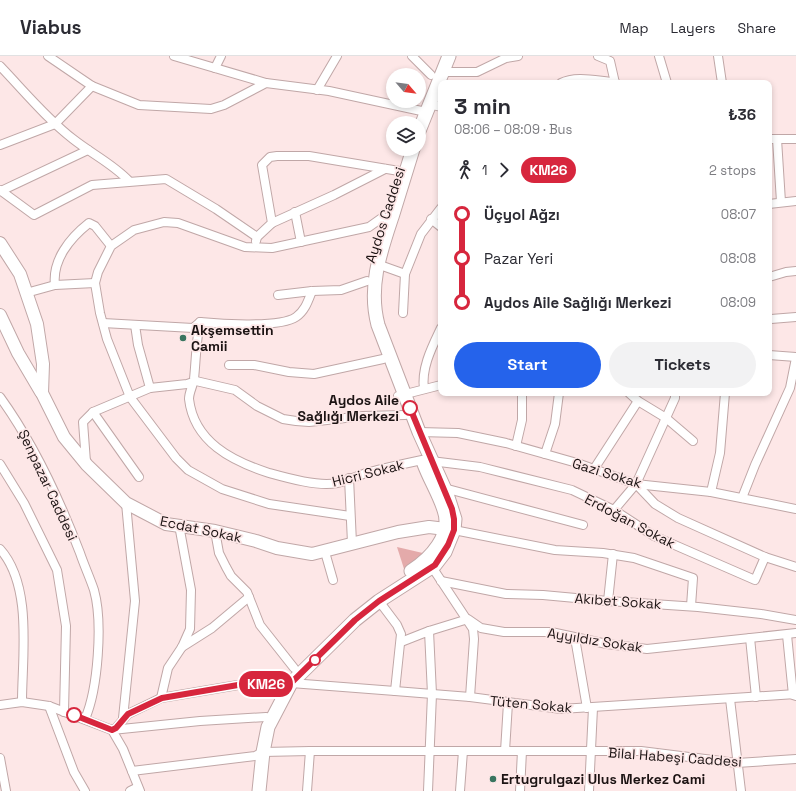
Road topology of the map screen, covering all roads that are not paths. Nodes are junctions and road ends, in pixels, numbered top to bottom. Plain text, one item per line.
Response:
1 (48, 56) edge
2 (174, 56) edge
3 (222, 56) edge
4 (338, 56) edge
5 (412, 56) edge
6 (441, 56) edge
7 (449, 56) edge
8 (518, 56) edge
9 (598, 56) edge
10 (659, 56) edge
11 (718, 56) edge
12 (0, 66) edge
13 (215, 68) junction
14 (436, 74) junction
15 (615, 80) edge
16 (666, 80) edge
17 (722, 80) edge
18 (266, 83) junction
19 (92, 86) junction
20 (317, 90) junction
21 (429, 108) edge
22 (422, 116) edge
23 (55, 124) junction
24 (773, 139) edge
25 (796, 139) edge
26 (0, 145) edge
27 (88, 150) junction
28 (404, 156) edge
29 (412, 156) edge
30 (384, 169) junction
31 (399, 171) junction
32 (129, 181) junction
33 (0, 190) edge
34 (796, 201) edge
35 (781, 202) junction
36 (772, 204) edge
37 (438, 211) edge
38 (295, 212) junction
39 (383, 217) junction
40 (431, 219) junction
41 (272, 223) junction
42 (438, 225) edge
43 (257, 237) junction
44 (301, 242) junction
45 (0, 243) edge
46 (111, 246) junction
47 (255, 248) junction
48 (377, 264) junction
49 (796, 271) edge
50 (405, 274) junction
51 (772, 276) edge
52 (367, 281) junction
53 (95, 283) junction
54 (55, 285) junction
55 (312, 291) junction
56 (26, 293) junction
57 (278, 295) dead end
58 (403, 313) dead end
59 (0, 315) edge
60 (796, 317) edge
61 (772, 319) edge
62 (200, 322) junction
63 (103, 323) junction
64 (135, 325) junction
65 (438, 335) edge
66 (772, 355) edge
67 (796, 358) edge
68 (383, 359) junction
69 (229, 365) dead end
70 (194, 381) junction
71 (438, 386) edge
72 (150, 388) junction
73 (424, 389) junction
74 (42, 393) junction
75 (401, 394) junction
76 (522, 396) edge
77 (559, 396) edge
78 (632, 396) edge
79 (675, 396) edge
80 (725, 396) edge
81 (0, 397) edge
82 (130, 397) junction
83 (638, 401) junction
84 (93, 412) junction
85 (405, 416) junction
86 (666, 418) junction
87 (419, 432) junction
88 (693, 441) dead end
89 (516, 446) junction
90 (545, 454) junction
91 (427, 460) junction
92 (0, 464) edge
93 (87, 465) junction
94 (594, 469) junction
95 (139, 477) dead end
96 (349, 478) junction
97 (636, 484) junction
98 (444, 488) junction
99 (711, 492) junction
100 (742, 498) junction
101 (126, 503) junction
102 (795, 508) edge
103 (614, 510) junction
104 (350, 516) junction
105 (179, 525) junction
106 (583, 525) dead end
107 (449, 530) junction
108 (215, 531) junction
109 (352, 543) junction
110 (0, 549) edge
111 (324, 552) junction
112 (613, 554) junction
113 (765, 557) junction
114 (432, 567) junction
115 (796, 567) edge
116 (333, 580) dead end
117 (441, 581) junction
118 (249, 597) junction
119 (379, 601) junction
120 (608, 601) junction
121 (691, 606) junction
122 (468, 619) junction
123 (796, 620) edge
124 (429, 631) junction
125 (796, 633) edge
126 (787, 635) junction
127 (575, 638) junction
128 (750, 638) junction
129 (401, 642) junction
130 (182, 647) junction
131 (294, 668) junction
132 (288, 684) junction
133 (395, 691) junction
134 (432, 694) junction
135 (795, 695) edge
136 (470, 697) junction
137 (756, 697) junction
138 (162, 698) junction
139 (730, 699) junction
140 (22, 702) junction
141 (508, 703) junction
142 (0, 705) edge
143 (49, 706) junction
144 (590, 708) junction
145 (64, 712) junction
146 (266, 717) junction
147 (123, 718) junction
148 (85, 719) junction
149 (112, 730) junction
150 (431, 750) junction
151 (310, 751) junction
152 (463, 751) junction
153 (505, 751) junction
154 (522, 751) junction
155 (591, 751) junction
156 (259, 754) junction
157 (0, 758) edge
158 (796, 759) edge
159 (738, 762) junction
160 (132, 771) junction
161 (139, 789) edge
162 (4, 790) edge
163 (85, 791) edge
164 (130, 791) edge
165 (253, 791) edge
166 (259, 791) edge
167 (307, 791) edge
168 (428, 791) edge
169 (460, 791) edge
170 (520, 791) edge
171 (589, 791) edge
172 (741, 791) edge

1 - 19 street
2 - 13 street
3 - 13 street
4 - 20 street
5 - 14 street
6 - 14 main road
7 - 14 main road
8 - 14 street
9 - 15 street
10 - 16 street
11 - 17 street
12 - 23 street
13 - 18 street
14 - 21 main road
18 - 19 street
18 - 20 street
19 - 23 street
20 - 21 street
21 - 22 main road
23 - 26 street
23 - 27 street
24 - 25 street
24 - 35 street
27 - 32 street
27 - 33 street
28 - 31 main road, Aydos Caddesi
29 - 48 main road, Aydos Caddesi
30 - 31 street
30 - 38 street
30 - 41 street
31 - 39 main road, Aydos Caddesi
32 - 33 street
32 - 43 street
34 - 35 street
35 - 36 street
37 - 40 street
38 - 41 street
38 - 44 street
39 - 44 street
39 - 52 main road, Aydos Caddesi
40 - 42 street
40 - 50 street
41 - 43 street
43 - 47 street
44 - 47 street
45 - 56 street, Ecdat Sokak
46 - 47 street
46 - 53 street
46 - 54 street
48 - 50 street
48 - 75 main road, Aydos Caddesi
49 - 51 street
50 - 58 street
52 - 55 street
52 - 68 main road, Aydos Caddesi
53 - 54 street
53 - 63 street
54 - 56 street
55 - 57 street
55 - 62 street
56 - 74 street, Ecdat Sokak
59 - 74 street
60 - 61 street
62 - 64 street
62 - 70 street, Hicri Sokak
63 - 64 street
63 - 82 street
64 - 72 street
65 - 73 street
66 - 67 street
67 - 100 street
68 - 69 street
68 - 75 main road, Aydos Caddesi
70 - 72 street
70 - 85 street
70 - 96 street, Hicri Sokak
71 - 73 street
72 - 82 street
73 - 75 street
74 - 93 street, Ecdat Sokak
75 - 85 main road, Aydos Caddesi
75 - 87 main road, Aydos Caddesi
76 - 89 street
77 - 90 street
78 - 83 street
79 - 86 street
80 - 99 street
81 - 148 street, Şenpazar Caddesi
82 - 84 street
82 - 104 street
83 - 86 street
83 - 94 street
84 - 93 street
84 - 95 street
85 - 91 main road, Aydos Caddesi
86 - 88 street
86 - 97 street
87 - 89 street, Gazi Sokak
87 - 91 main road, Aydos Caddesi
89 - 90 street, Gazi Sokak
90 - 94 street, Gazi Sokak
91 - 96 street, Hicri Sokak
91 - 98 main road, Aydos Caddesi
91 - 103 street, Erdoğan Sokak
91 - 107 main road, Aydos Caddesi
92 - 145 street
93 - 101 street, Ecdat Sokak
94 - 97 street, Gazi Sokak
96 - 104 street
97 - 99 street, Gazi Sokak
97 - 103 street
97 - 113 street
98 - 106 street
98 - 107 main road, Aydos Caddesi
99 - 100 street, Gazi Sokak
100 - 102 street, Gazi Sokak
101 - 105 street, Ecdat Sokak
101 - 147 street
103 - 113 street, Erdoğan Sokak
104 - 109 street
105 - 108 street, Ecdat Sokak
105 - 130 street
107 - 109 street, Ecdat Sokak
107 - 112 street
107 - 114 main road, Aydos Caddesi
107 - 131 main road, Aydos Caddesi
108 - 111 street, Ecdat Sokak
108 - 118 street
109 - 111 street, Ecdat Sokak
110 - 140 street
111 - 116 street
112 - 120 street
112 - 121 street
113 - 115 street
114 - 117 street
114 - 119 main road, Aydos Caddesi
117 - 120 street, Akıbet Sokak
117 - 122 street
118 - 130 street
118 - 131 street
119 - 129 street
119 - 132 main road, Aydos Caddesi
120 - 121 street, Akıbet Sokak
121 - 123 street, Akıbet Sokak
122 - 124 street
122 - 127 street, Ayyıldız Sokak
122 - 136 street
124 - 129 street
124 - 134 street
125 - 126 street, Ayyıldız Sokak
126 - 128 street, Ayyıldız Sokak
126 - 135 street
127 - 128 street, Ayyıldız Sokak
127 - 144 street
128 - 137 street
129 - 133 street
130 - 138 street
131 - 132 main road, Aydos Caddesi
132 - 133 street, Tüten Sokak
132 - 138 street, Tüten Sokak
132 - 146 main road, Aydos Caddesi
132 - 156 main road, Aydos Caddesi
133 - 134 street, Tüten Sokak
134 - 136 street, Tüten Sokak
134 - 150 street
135 - 137 street, Tüten Sokak
136 - 141 street, Tüten Sokak
137 - 139 street, Tüten Sokak
138 - 147 street, Tüten Sokak
139 - 144 street, Tüten Sokak
139 - 159 street
140 - 142 street
140 - 143 street
141 - 144 street, Tüten Sokak
141 - 153 street
143 - 145 street
143 - 163 street
144 - 155 street
145 - 148 street
146 - 149 street
146 - 156 main road, Aydos Caddesi
147 - 149 street, Tüten Sokak
148 - 149 street
149 - 160 street
150 - 151 street, Bilal Habeşi Caddesi
150 - 152 street, Bilal Habeşi Caddesi
150 - 168 street
151 - 156 street, Bilal Habeşi Caddesi
151 - 167 street
152 - 153 street, Bilal Habeşi Caddesi
152 - 169 street
153 - 154 street, Bilal Habeşi Caddesi
154 - 155 street, Bilal Habeşi Caddesi
154 - 170 street
155 - 159 street, Bilal Habeşi Caddesi
155 - 171 street
156 - 160 street, Bilal Habeşi Caddesi
156 - 165 main road, Aydos Caddesi
156 - 166 main road, Aydos Caddesi
157 - 162 street
158 - 159 street, Bilal Habeşi Caddesi
159 - 172 street
160 - 161 street
161 - 164 street

